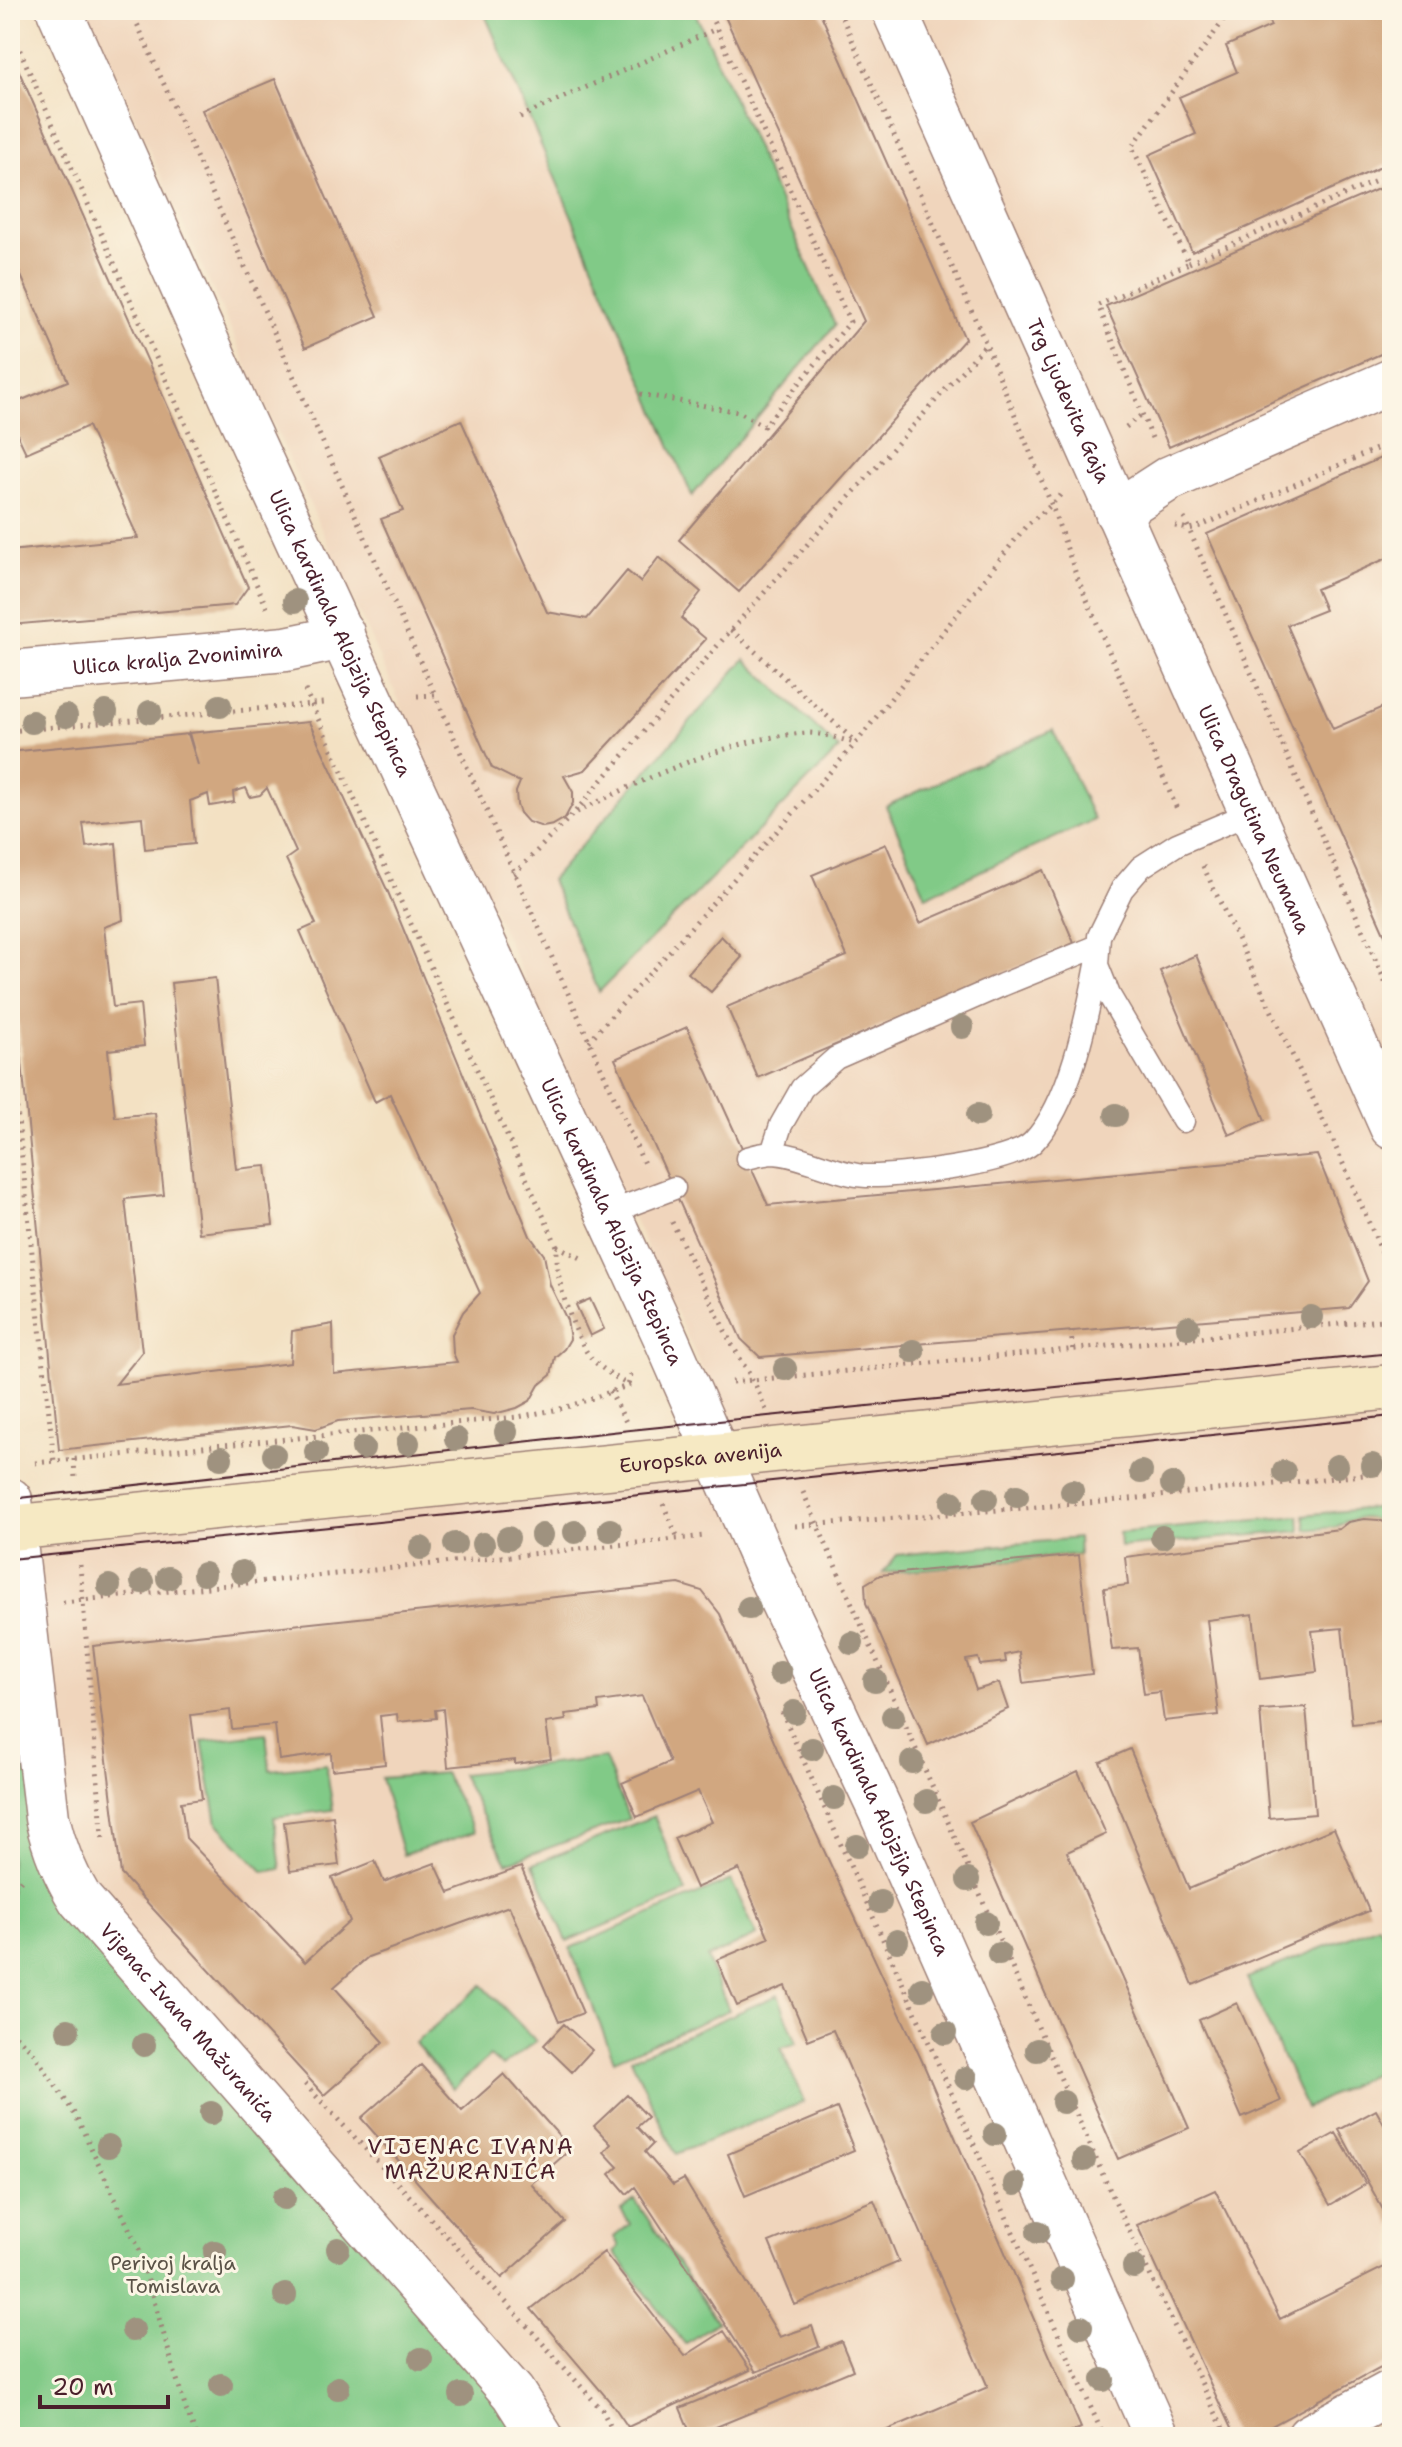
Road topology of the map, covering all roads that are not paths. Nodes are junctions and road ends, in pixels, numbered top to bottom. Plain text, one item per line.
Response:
1 (59, 10) edge
2 (894, 10) edge
3 (1392, 381) edge
4 (1117, 512) junction
5 (342, 633) junction
6 (10, 673) edge
7 (1250, 813) junction
8 (1097, 956) junction
9 (1183, 1121) dead end
10 (1392, 1127) edge
11 (772, 1153) junction
12 (747, 1158) dead end
13 (674, 1188) dead end
14 (608, 1213) junction
15 (1392, 1387) edge
16 (718, 1456) junction
17 (14, 1505) edge
18 (1392, 2392) edge
19 (541, 2437) edge
20 (1157, 2437) edge
21 (1309, 2437) edge

1 - 5 street, Ulica kardinala Alojzija Stepinca
2 - 4 street, Trg Ljudevita Gaja
3 - 4 street
4 - 7 street, Ulica Dragutina Neumana
5 - 6 street, Ulica kralja Zvonimira
5 - 14 street, Ulica kardinala Alojzija Stepinca
7 - 8 lane
7 - 10 street, Ulica Dragutina Neumana
8 - 9 lane
8 - 11 lane
8 - 11 lane
11 - 12 lane
13 - 14 lane
14 - 16 street, Ulica kardinala Alojzija Stepinca
15 - 16 street, Europska avenija
16 - 17 street, Europska avenija
16 - 20 street, Ulica kardinala Alojzija Stepinca
17 - 19 street, Vijenac Ivana Mažuranića
18 - 21 street

